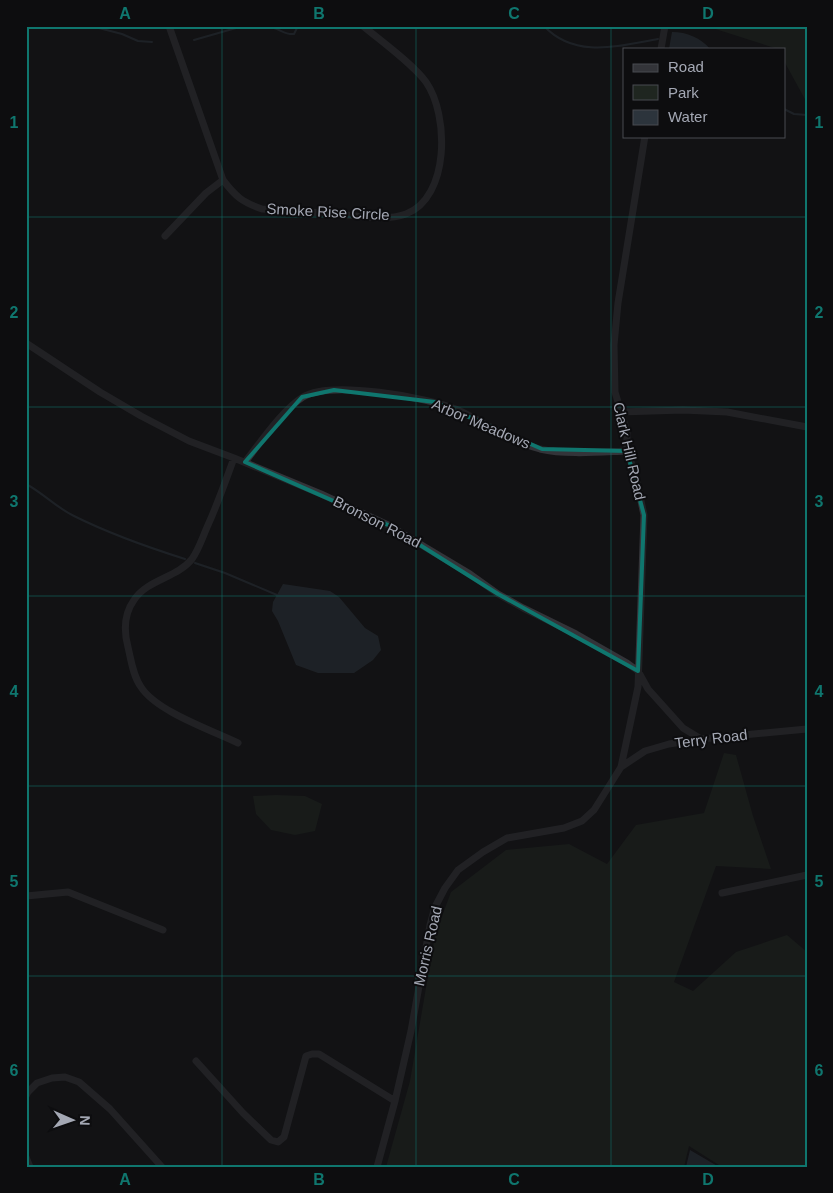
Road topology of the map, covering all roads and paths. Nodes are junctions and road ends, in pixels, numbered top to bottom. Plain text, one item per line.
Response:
1 (169, 26) edge
2 (363, 26) edge
3 (665, 26) edge
4 (661, 48) edge
5 (645, 138) edge
6 (223, 180) junction
7 (165, 236) dead end
8 (26, 344) edge
9 (620, 412) junction
10 (807, 427) edge
11 (627, 451) junction
12 (234, 458) junction
13 (245, 462) junction
14 (638, 671) junction
15 (807, 729) edge
16 (701, 739) junction
17 (238, 742) dead end
18 (621, 767) junction
19 (807, 875) edge
20 (722, 893) dead end
21 (26, 896) edge
22 (163, 930) dead end
23 (196, 1061) dead end
24 (26, 1096) edge
25 (395, 1101) junction
26 (26, 1157) edge
27 (30, 1167) edge
28 (162, 1167) edge
29 (377, 1167) edge

1 - 6 street, Smoke Rise Circle
2 - 6 street, Smoke Rise Circle
3 - 4 street
5 - 9 street, Clark Hill Road
6 - 7 street
8 - 12 street, Bronson Road
9 - 10 street
9 - 11 street, Clark Hill Road
11 - 13 street, Arbor Meadows
11 - 14 street, Clark Hill Road
12 - 13 street, Bronson Road
12 - 17 street
13 - 14 street, Bronson Road
14 - 16 street, Bronson Road
14 - 18 street, Clark Hill Road
15 - 16 street, Terry Road
16 - 18 street, Terry Road
18 - 25 street, Morris Road
19 - 20 street
21 - 22 street
23 - 25 street
24 - 28 street
25 - 29 street, Morris Road
26 - 27 street

